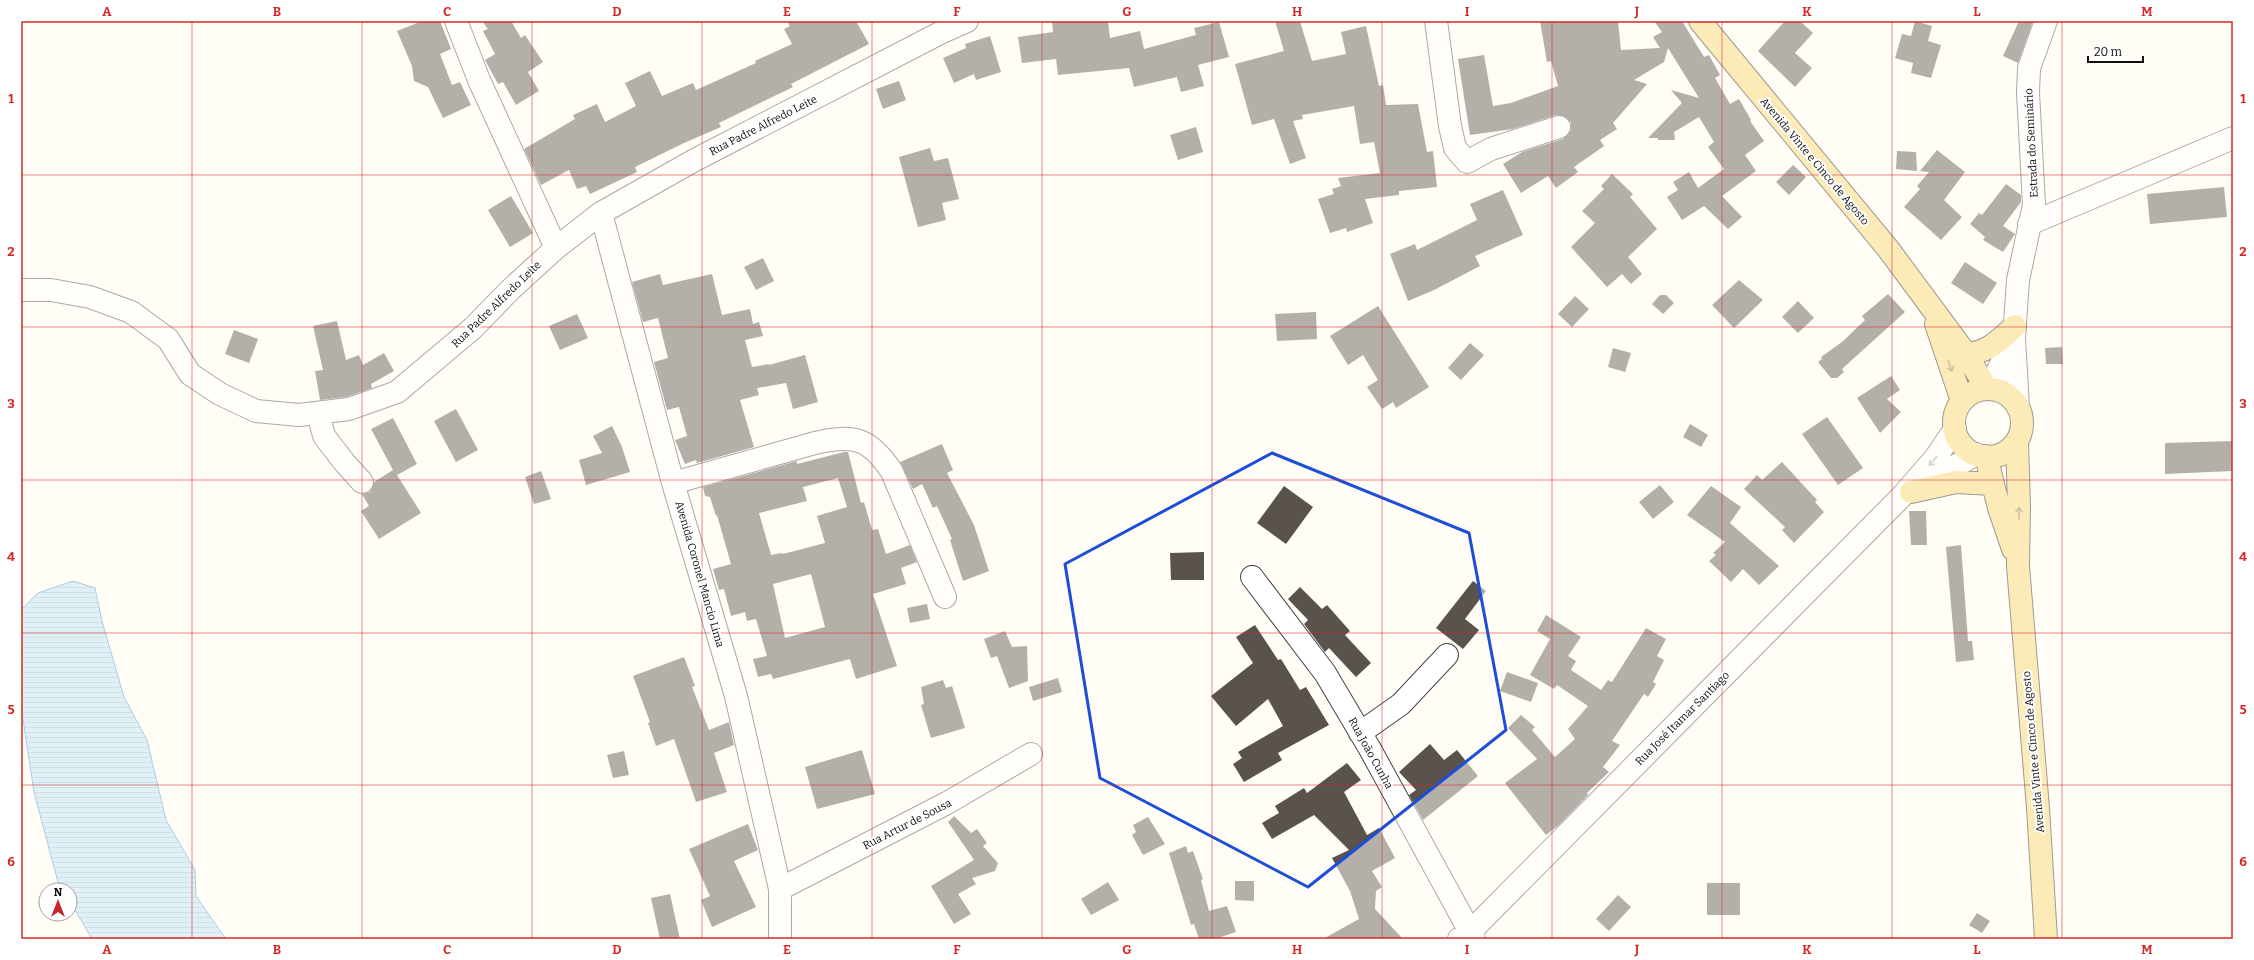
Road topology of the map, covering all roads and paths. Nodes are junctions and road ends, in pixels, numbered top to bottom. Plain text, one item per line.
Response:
1 (456, 21) edge
2 (967, 21) edge
3 (1436, 21) edge
4 (1700, 21) edge
5 (2046, 21) edge
6 (1559, 127) dead end
7 (2233, 138) edge
8 (601, 213) junction
9 (2029, 224) junction
10 (556, 248) junction
11 (21, 290) edge
12 (1928, 302) junction
13 (2014, 332) junction
14 (1966, 354) junction
15 (1988, 389) junction
16 (1962, 401) junction
17 (2018, 407) junction
18 (318, 413) junction
19 (1954, 429) junction
20 (2017, 441) junction
21 (1981, 455) junction
22 (362, 482) dead end
23 (673, 483) junction
24 (1993, 484) junction
25 (1907, 493) junction
26 (2018, 566) junction
27 (1252, 577) dead end
28 (945, 596) dead end
29 (1447, 655) dead end
30 (1360, 732) junction
31 (1031, 754) dead end
32 (780, 889) junction
33 (1468, 937) edge
34 (780, 939) edge
35 (2046, 939) edge

1 - 10 street
2 - 8 street, Rua Padre Alfredo Leite
3 - 6 street
4 - 12 main road, Avenida Vinte e Cinco de Agosto
5 - 9 street, Estrada do Seminário
7 - 9 street
8 - 10 street, Rua Padre Alfredo Leite
8 - 23 street, Avenida Coronel Mancio Lima
9 - 13 street, Estrada do Seminário
10 - 18 street, Rua Padre Alfredo Leite
11 - 18 street, Rua Padre Alfredo Leite
12 - 14 main road, Avenida Vinte e Cinco de Agosto
12 -> 16 main road, Avenida Vinte e Cinco de Agosto
13 - 14 main road
13 - 15 street, Estrada do Seminário
13 - 17 street, Estrada do Seminário
14 - 15 main road, Avenida Vinte e Cinco de Agosto
15 - 16 main road
15 - 17 main road
16 - 19 main road
17 - 20 main road
18 - 22 street
19 - 21 main road
19 -> 25 street, Rua José Itamar Santiago
20 - 21 main road
26 -> 20 main road, Avenida Vinte e Cinco de Agosto
21 - 24 main road, Avenida Vinte e Cinco de Agosto
21 - 25 street, Rua José Itamar Santiago
23 - 28 street
23 - 32 street, Avenida Coronel Mancio Lima
24 - 25 main road
24 - 26 main road, Avenida Vinte e Cinco de Agosto
25 - 33 street, Rua José Itamar Santiago
26 - 35 main road, Avenida Vinte e Cinco de Agosto
27 - 30 street, Rua João Cunha
29 - 30 street
30 - 33 street, Rua João Cunha
31 - 32 street, Rua Artur de Sousa
32 - 34 street, Avenida Coronel Mancio Lima

